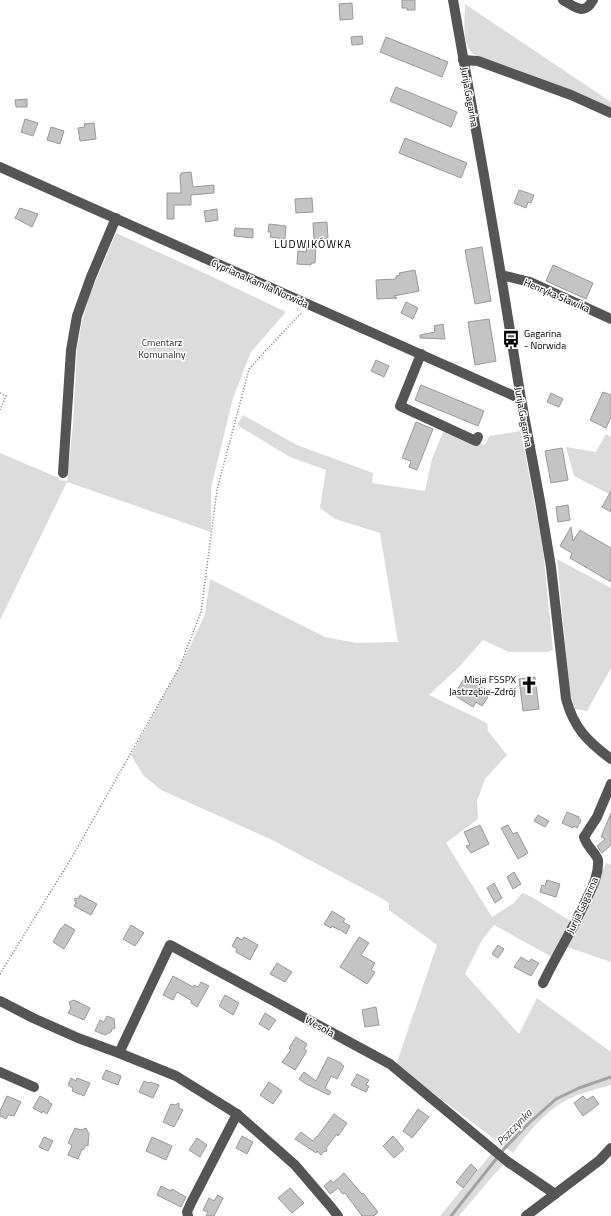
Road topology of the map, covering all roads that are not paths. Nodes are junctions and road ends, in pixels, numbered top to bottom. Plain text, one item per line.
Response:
1 (452, 0) edge
2 (563, 0) edge
3 (593, 0) edge
4 (463, 60) junction
5 (611, 113) edge
6 (0, 166) edge
7 (116, 218) junction
8 (501, 275) junction
9 (611, 319) edge
10 (421, 354) junction
11 (521, 399) junction
12 (478, 437) dead end
13 (64, 473) dead end
14 (611, 759) edge
15 (611, 784) edge
16 (543, 983) dead end
17 (0, 1002) edge
18 (119, 1053) junction
19 (0, 1072) edge
20 (34, 1087) dead end
21 (237, 1114) junction
22 (611, 1148) edge
23 (555, 1194) junction
24 (188, 1216) edge
25 (338, 1216) edge
26 (526, 1216) edge

1 - 4 street, Jurija Gagarina
2 - 3 street
4 - 5 street, Jurija Gagarina
4 - 8 street, Jurija Gagarina
6 - 7 street, Cypriana Kamila Norwida
7 - 10 street, Cypriana Kamila Norwida
7 - 13 street
8 - 9 street, Henryka Sławika
8 - 11 street, Jurija Gagarina
10 - 11 street, Cypriana Kamila Norwida
10 - 12 street
11 - 14 street, Jurija Gagarina
15 - 16 street, Jurija Gagarina
17 - 18 street
18 - 21 street
18 - 23 street, Wesoła
19 - 20 street
21 - 24 street
21 - 25 street
22 - 23 street
23 - 26 street

